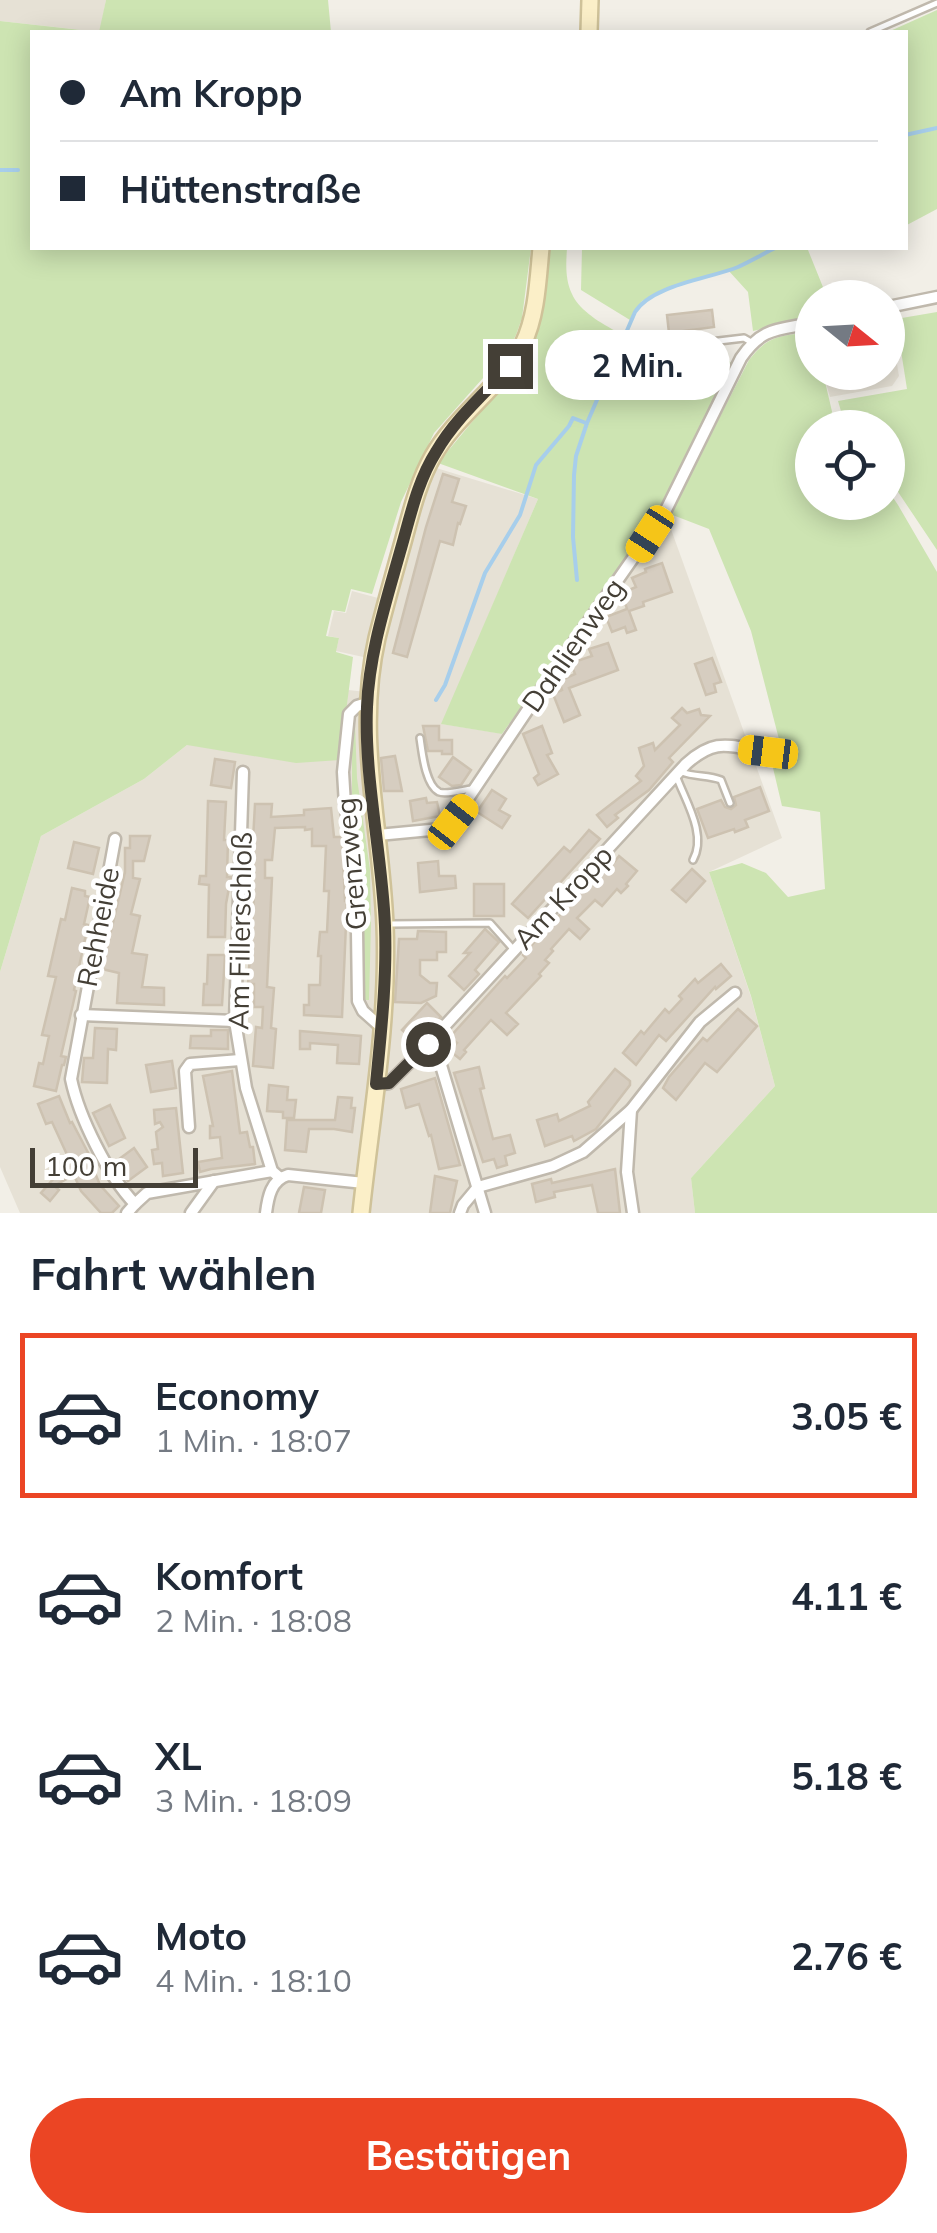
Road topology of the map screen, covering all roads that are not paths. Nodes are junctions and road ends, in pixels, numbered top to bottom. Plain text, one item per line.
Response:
1 (590, 0) edge
2 (937, 3) edge
3 (589, 30) edge
4 (875, 30) edge
5 (541, 250) edge
6 (937, 298) edge
7 (905, 304) edge
8 (795, 326) edge
9 (634, 335) dead end
10 (751, 342) junction
11 (367, 703) junction
12 (420, 738) dead end
13 (768, 752) dead end
14 (243, 772) dead end
15 (677, 773) junction
16 (476, 789) junction
17 (730, 803) dead end
18 (378, 835) junction
19 (115, 839) dead end
20 (694, 860) dead end
21 (385, 924) junction
22 (514, 950) junction
23 (734, 993) dead end
24 (81, 1015) junction
25 (235, 1021) junction
26 (381, 1027) junction
27 (428, 1044) junction
28 (240, 1060) junction
29 (376, 1084) junction
30 (630, 1110) junction
31 (189, 1127) dead end
32 (275, 1174) junction
33 (214, 1182) junction
34 (364, 1183) junction
35 (478, 1188) junction
36 (132, 1208) edge
37 (191, 1213) edge
38 (266, 1213) edge
39 (361, 1213) edge
40 (460, 1213) edge
41 (484, 1213) edge
42 (633, 1213) edge

1 - 3 main road
2 - 4 lane
5 - 11 main road
6 - 7 street
8 - 10 street
9 - 10 lane
10 - 16 street, Dahlienweg
11 - 18 main road
11 - 26 street, Grenzweg
12 - 16 lane
13 - 15 street, Am Kropp
14 - 25 street, Am Fillerschloß
15 - 17 lane
15 - 20 lane
15 - 22 street, Am Kropp
16 - 18 street, Dahlienweg
18 - 21 main road
19 - 24 street, Rehheide
21 - 22 lane
21 - 26 main road
22 - 27 street, Am Kropp
23 - 30 street
24 - 25 street, Rehheide
24 - 36 street, Rehheide
25 - 28 street, Am Fillerschloß
26 - 29 main road
27 - 29 street, Am Kropp
27 - 35 street
28 - 31 street, Am Fillerschloß
28 - 32 street, Am Fillerschloß
29 - 34 main road
30 - 35 street
30 - 42 street
32 - 33 street, Rehheide
32 - 34 street
32 - 38 street
33 - 36 street, Rehheide
33 - 37 street
34 - 39 main road
35 - 40 street
35 - 41 street

